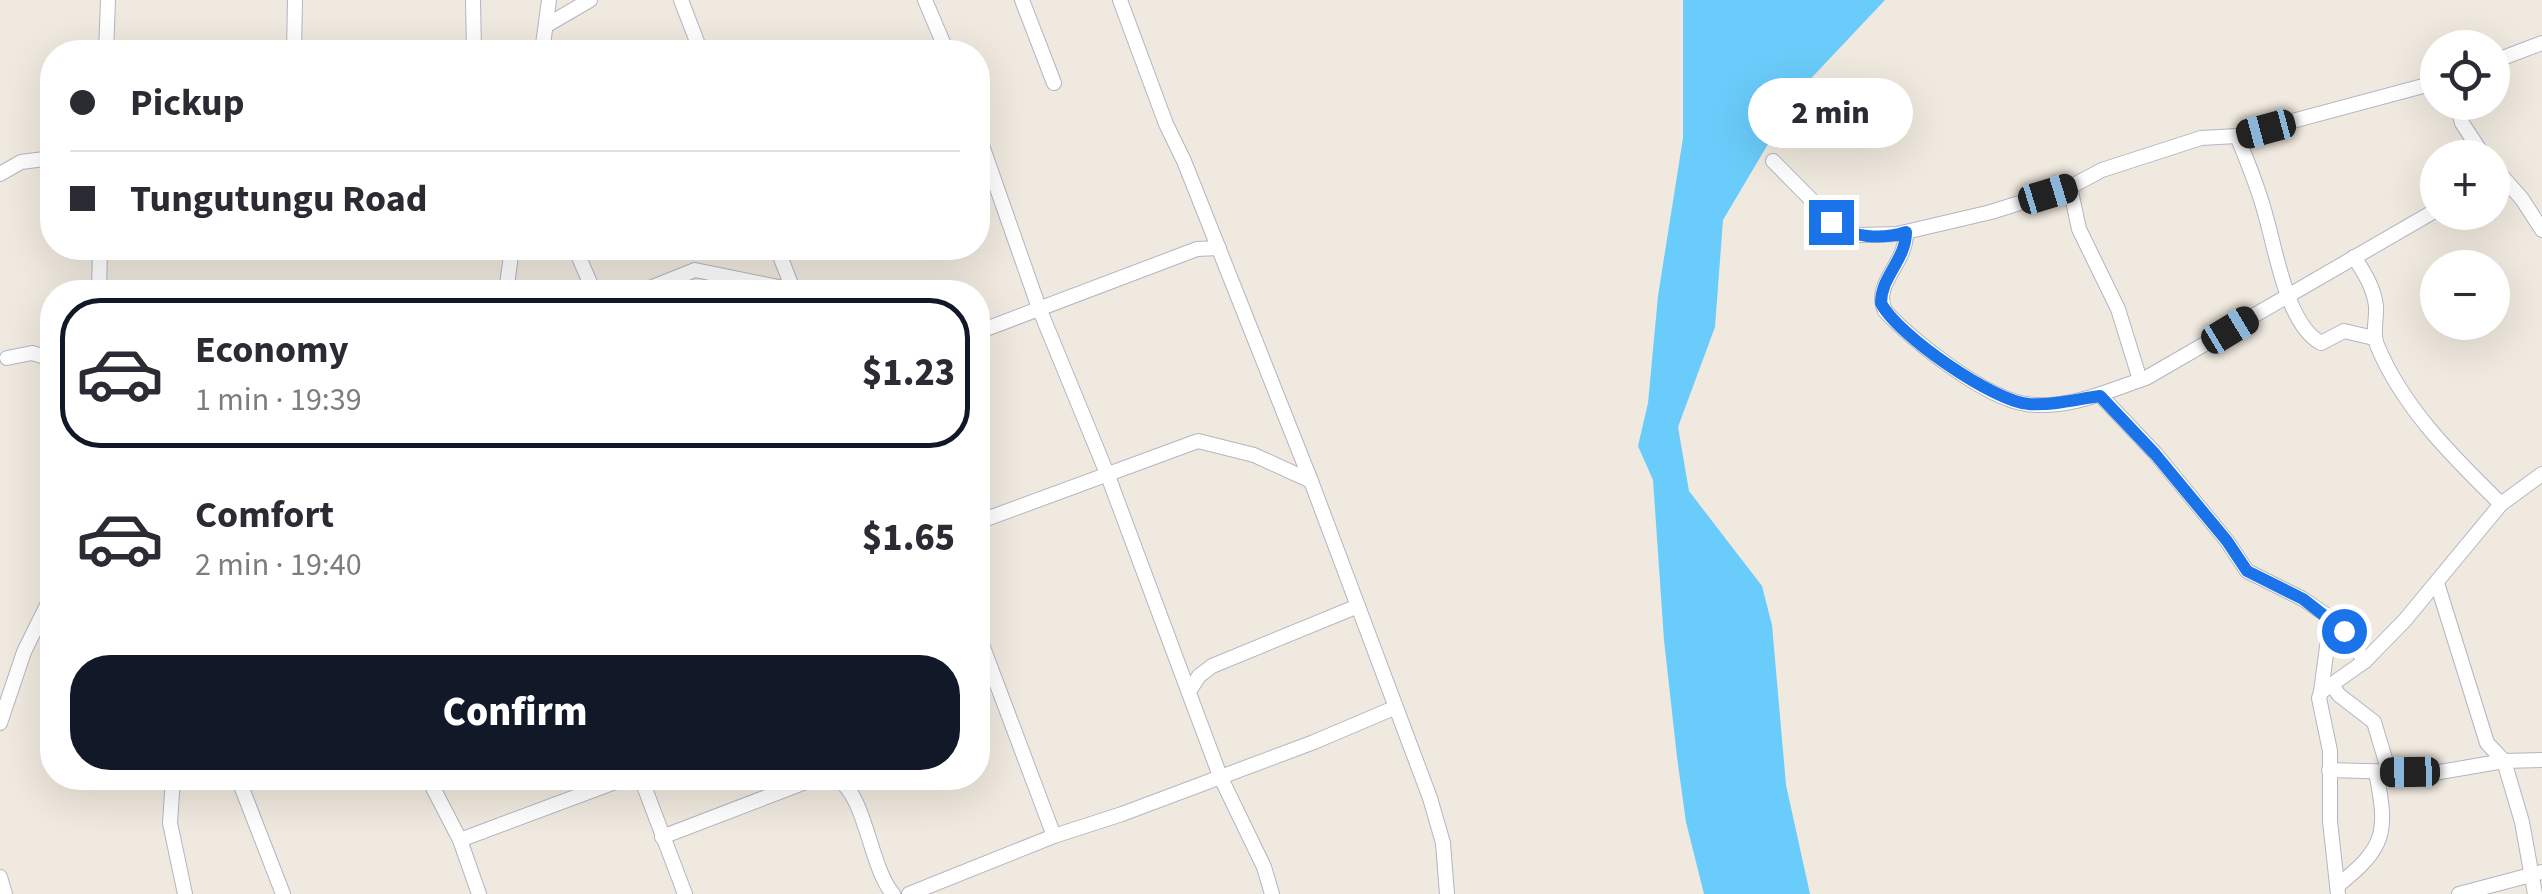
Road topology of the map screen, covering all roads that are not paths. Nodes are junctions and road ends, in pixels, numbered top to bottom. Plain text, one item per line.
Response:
1 (108, 0) edge
2 (295, 0) edge
3 (473, 0) edge
4 (549, 0) edge
5 (681, 0) edge
6 (925, 0) edge
7 (1022, 0) edge
8 (1120, 0) edge
9 (582, 1) edge
10 (547, 25) junction
11 (106, 40) edge
12 (294, 40) edge
13 (474, 40) edge
14 (544, 40) edge
15 (696, 40) edge
16 (941, 40) edge
17 (2542, 43) edge
18 (2510, 55) edge
19 (1054, 83) dead end
20 (2420, 87) edge
21 (2237, 136) junction
22 (40, 160) edge
23 (1773, 162) dead end
24 (990, 168) edge
25 (0, 174) edge
26 (2510, 185) edge
27 (2070, 187) junction
28 (2420, 219) edge
29 (2542, 230) edge
30 (1906, 232) junction
31 (1219, 248) junction
32 (2354, 257) junction
33 (670, 280) edge
34 (742, 280) edge
35 (2288, 296) junction
36 (1039, 308) junction
37 (990, 327) edge
38 (2374, 338) junction
39 (40, 355) edge
40 (7, 358) dead end
41 (2140, 380) junction
42 (2100, 396) junction
43 (2542, 474) edge
44 (1108, 476) junction
45 (1310, 481) junction
46 (2501, 504) junction
47 (990, 518) edge
48 (2438, 583) junction
49 (1358, 606) junction
50 (2335, 621) junction
51 (40, 628) edge
52 (2365, 661) junction
53 (990, 666) edge
54 (2326, 688) junction
55 (1190, 690) junction
56 (1394, 708) junction
57 (0, 723) edge
58 (2504, 760) junction
59 (2542, 760) edge
60 (2328, 770) junction
61 (2382, 772) junction
62 (1220, 776) junction
63 (173, 790) edge
64 (243, 790) edge
65 (434, 790) edge
66 (594, 790) edge
67 (644, 790) edge
68 (785, 790) edge
69 (850, 790) edge
70 (1054, 836) junction
71 (662, 837) junction
72 (460, 840) junction
73 (2536, 874) edge
74 (0, 876) edge
75 (2338, 890) edge
76 (5, 894) edge
77 (185, 894) edge
78 (282, 894) edge
79 (480, 894) edge
80 (685, 894) edge
81 (893, 894) edge
82 (908, 894) edge
83 (1272, 894) edge
84 (1447, 894) edge
85 (2459, 894) edge
86 (2535, 894) edge

1 - 11 street
2 - 12 street
3 - 13 street
4 - 10 street
5 - 15 street
6 - 16 street
7 - 19 street
8 - 31 street
9 - 10 street
10 - 14 street
17 - 18 street
20 - 21 street
21 - 27 street
21 - 35 street
22 - 25 street
23 - 30 street
24 - 36 street
26 - 29 street
27 - 30 street
27 - 41 street
28 - 32 street
30 - 42 street
31 - 36 street
31 - 45 street
32 - 35 street
32 - 38 street
33 - 34 street
35 - 38 street
35 - 41 street
36 - 37 street
36 - 44 street
38 - 46 street
39 - 40 street
41 - 42 street
42 - 50 street
43 - 46 street
44 - 45 street
44 - 47 street
44 - 55 street
45 - 49 street
46 - 48 street
48 - 52 street
48 - 58 street
49 - 55 street
49 - 56 street
50 - 52 street
50 - 54 street
51 - 57 street
52 - 54 street
53 - 70 street
54 - 60 street
54 - 61 street
55 - 62 street
56 - 62 street
56 - 84 street
58 - 59 street
58 - 61 street
58 - 73 street
60 - 61 street
60 - 75 street
61 - 75 street
62 - 70 street
62 - 83 street
63 - 77 street
64 - 78 street
65 - 72 street
66 - 72 street
67 - 71 street
68 - 71 street
69 - 81 street
70 - 82 street
71 - 80 street
72 - 79 street
73 - 85 street
73 - 86 street
74 - 76 street

